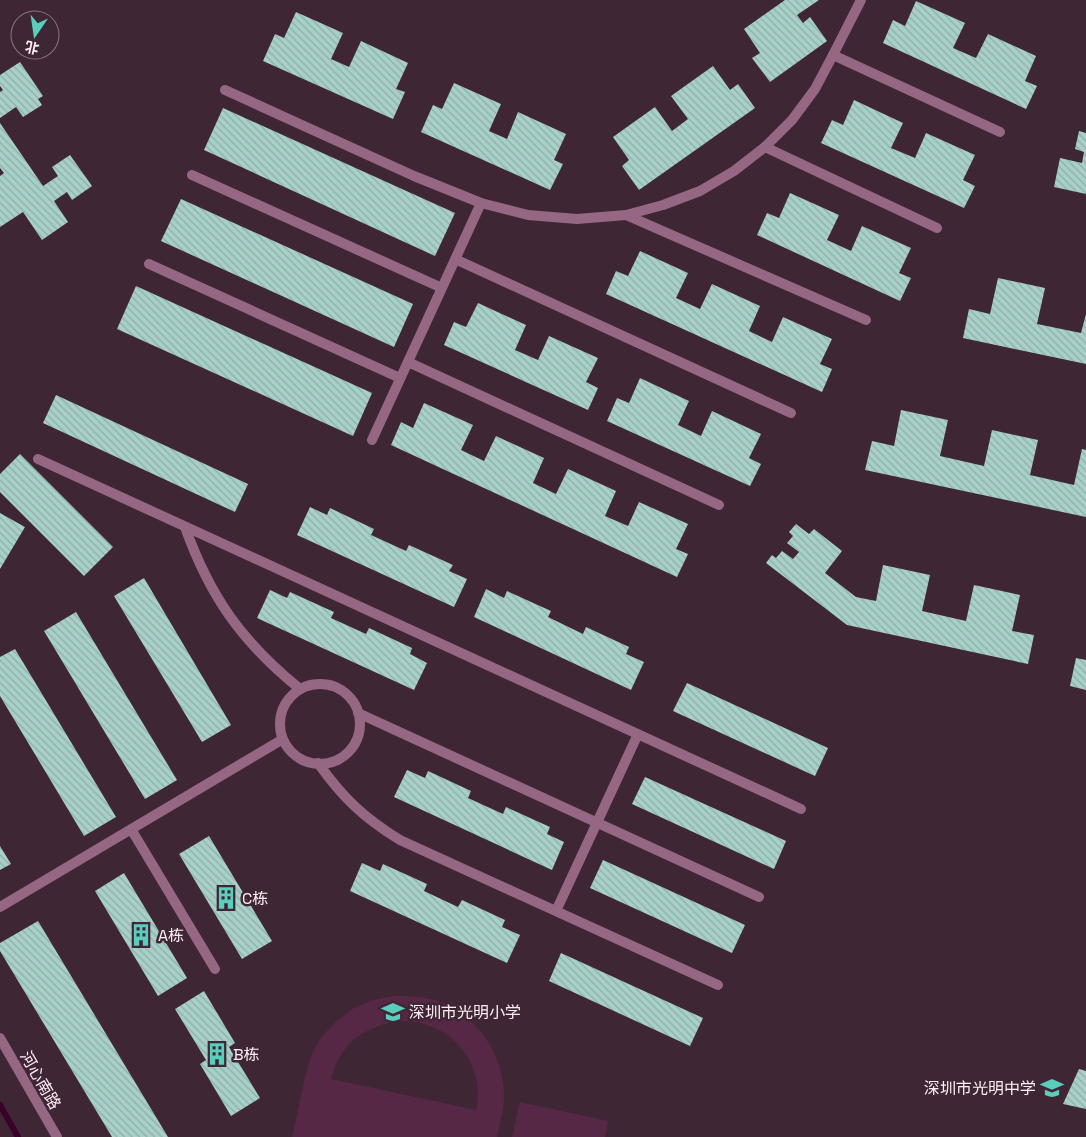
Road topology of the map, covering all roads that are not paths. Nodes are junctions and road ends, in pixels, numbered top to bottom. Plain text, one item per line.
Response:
1 (861, 0) edge
2 (833, 55) junction
3 (225, 90) dead end
4 (1000, 132) dead end
5 (765, 148) junction
6 (192, 175) dead end
7 (481, 203) junction
8 (626, 215) junction
9 (938, 228) dead end
10 (455, 259) junction
11 (149, 264) dead end
12 (442, 288) junction
13 (866, 320) dead end
14 (408, 362) junction
15 (400, 378) junction
16 (791, 413) dead end
17 (372, 440) dead end
18 (38, 459) dead end
19 (719, 505) dead end
20 (185, 527) junction
21 (300, 689) junction
22 (358, 713) junction
23 (638, 734) junction
24 (283, 739) junction
25 (318, 763) junction
26 (801, 809) dead end
27 (597, 823) junction
28 (131, 829) junction
29 (759, 897) dead end
30 (0, 907) edge
31 (556, 911) junction
32 (215, 969) dead end
33 (718, 985) dead end
34 (0, 1038) edge
35 (57, 1137) edge

1 - 2 street
2 - 4 street
2 - 5 street
3 - 7 street
5 - 8 street
5 - 9 street
6 - 12 street
7 - 8 street
7 - 10 street
8 - 13 street
10 - 12 street
10 - 16 street
11 - 15 street
12 - 14 street
14 - 15 street
14 - 19 street
15 - 17 street
18 - 20 street
20 - 21 street
20 - 23 street
21 - 22 street
21 - 24 street
22 - 25 street
22 - 27 street
23 - 26 street
23 - 27 street
24 - 25 street
24 - 28 street
25 - 31 street
27 - 29 street
27 - 31 street
28 - 30 street
28 - 32 street
31 - 33 street
34 - 35 street, 河心南路

